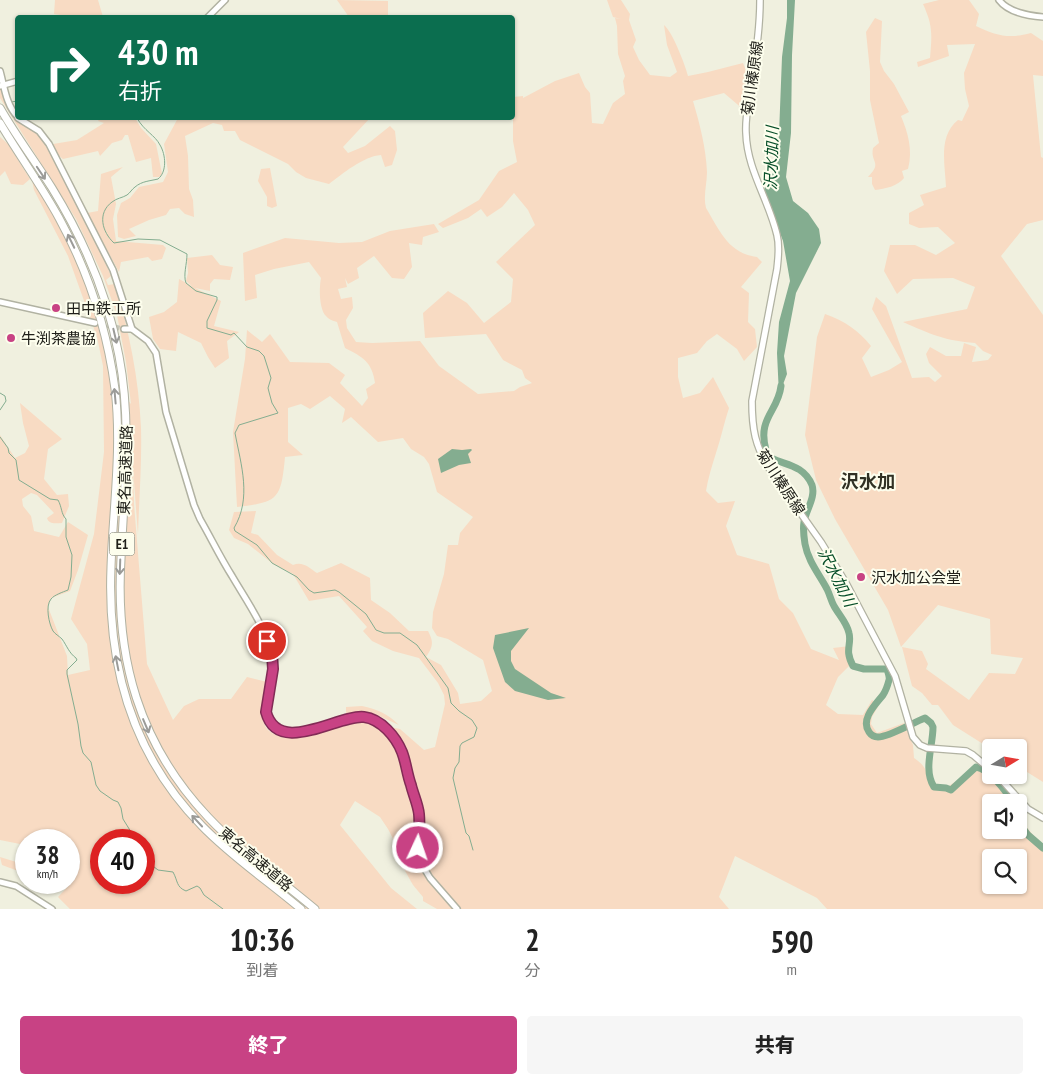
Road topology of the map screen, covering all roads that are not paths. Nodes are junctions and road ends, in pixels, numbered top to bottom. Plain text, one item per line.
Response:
1 (224, 0) edge
2 (760, 0) edge
3 (999, 0) edge
4 (210, 15) edge
5 (1043, 17) edge
6 (0, 71) edge
7 (15, 82) edge
8 (2, 86) edge
9 (0, 108) edge
10 (15, 114) edge
11 (22, 120) edge
12 (0, 123) edge
13 (11, 135) junction
14 (0, 302) edge
15 (94, 323) tunnel mouth
16 (124, 329) tunnel mouth
17 (132, 329) junction
18 (982, 762) edge
19 (1005, 784) edge
20 (1043, 818) edge
21 (0, 882) edge
22 (52, 909) edge
23 (301, 909) edge
24 (315, 909) edge
25 (457, 909) edge

1 - 4 street
2 - 18 main road, 菊川榛原線
3 - 5 street
6 - 8 street
7 - 8 street
8 - 10 street
9 - 13 highway, 東名高速道路 / E1
11 - 17 street
12 - 13 highway, 東名高速道路 / E1
23 -> 13 highway, 東名高速道路 / E1
13 -> 24 highway, 東名高速道路 / E1
14 - 15 street
16 - 17 street
17 - 25 street
19 - 20 main road
21 - 22 street

